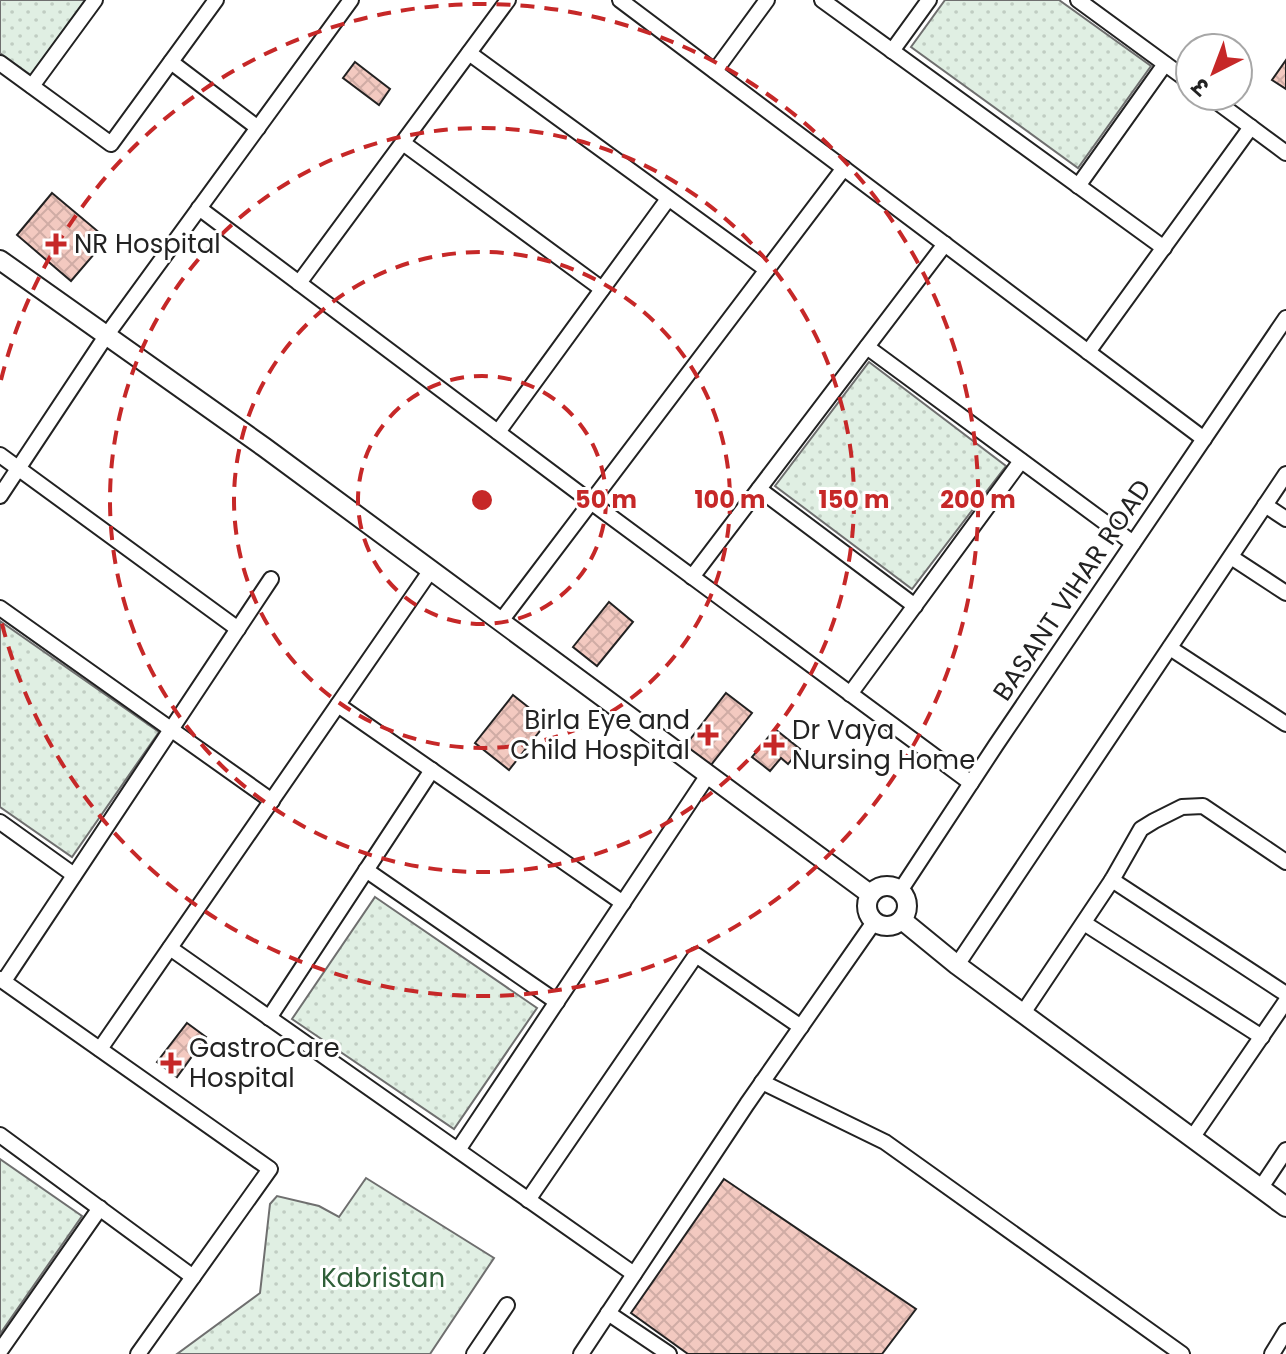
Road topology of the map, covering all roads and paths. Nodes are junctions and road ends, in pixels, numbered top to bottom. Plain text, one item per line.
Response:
1 (95, 0) edge
2 (216, 0) edge
3 (351, 0) edge
4 (508, 0) edge
5 (620, 0) edge
6 (767, 0) edge
7 (822, 0) edge
8 (929, 0) edge
9 (1078, 0) edge
10 (892, 51) junction
11 (469, 53) junction
12 (171, 62) junction
13 (0, 63) edge
14 (1165, 64) junction
15 (1174, 70) edge
16 (715, 71) junction
17 (32, 86) junction
18 (1231, 112) edge
19 (1251, 127) junction
20 (258, 128) junction
21 (403, 143) junction
22 (1286, 153) edge
23 (844, 168) junction
24 (1078, 186) junction
25 (668, 199) junction
26 (199, 208) junction
27 (945, 244) junction
28 (1164, 248) junction
29 (0, 260) edge
30 (767, 270) junction
31 (299, 283) junction
32 (602, 289) junction
33 (1286, 318) edge
34 (106, 336) junction
35 (867, 347) junction
36 (1088, 352) junction
37 (498, 432) junction
38 (1204, 439) junction
39 (0, 455) edge
40 (1021, 461) junction
41 (18, 468) junction
42 (1286, 474) edge
43 (759, 489) junction
44 (0, 496) edge
45 (591, 502) junction
46 (1265, 505) junction
47 (1286, 519) edge
48 (1133, 543) junction
49 (1231, 557) junction
50 (431, 570) junction
51 (692, 577) junction
52 (271, 579) dead end
53 (1286, 593) edge
54 (915, 606) junction
55 (0, 608) edge
56 (501, 621) junction
57 (238, 629) junction
58 (1170, 648) junction
59 (850, 694) junction
60 (338, 705) junction
61 (1286, 724) edge
62 (171, 729) junction
63 (432, 770) junction
64 (708, 775) junction
65 (971, 783) junction
66 (272, 801) junction
67 (0, 822) edge
68 (1286, 862) edge
69 (366, 870) junction
70 (74, 875) junction
71 (1112, 880) junction
72 (900, 891) junction
73 (870, 894) junction
74 (623, 903) junction
75 (902, 920) junction
76 (874, 922) junction
77 (1084, 923) junction
78 (170, 948) junction
79 (957, 965) junction
80 (2, 980) edge
81 (1286, 994) edge
82 (1286, 1001) edge
83 (557, 1002) junction
84 (1023, 1013) junction
85 (269, 1018) junction
86 (801, 1027) junction
87 (1262, 1037) junction
88 (100, 1049) junction
89 (762, 1082) junction
90 (0, 1135) edge
91 (1192, 1138) junction
92 (458, 1150) junction
93 (1286, 1150) edge
94 (1260, 1189) junction
95 (528, 1200) junction
96 (1286, 1207) edge
97 (100, 1208) junction
98 (634, 1274) junction
99 (193, 1277) junction
100 (507, 1305) dead end
101 (608, 1313) junction
102 (1286, 1331) edge
103 (0, 1351) edge
104 (138, 1354) edge
105 (474, 1354) edge
106 (581, 1354) edge
107 (669, 1354) edge
108 (1182, 1354) edge
109 (1272, 1354) edge

1 - 17 street
2 - 12 street
3 - 20 street
4 - 11 street
5 - 16 street
6 - 16 street
7 - 10 street
8 - 10 street
9 - 14 street
10 - 24 street
11 - 21 street
11 - 25 street
12 - 17 street
12 - 20 street
13 - 17 street
14 - 15 street
14 - 24 street
16 - 23 street
18 - 19 street
19 - 22 street
19 - 28 street
20 - 26 street
21 - 31 street
21 - 32 street
23 - 27 street
23 - 30 street
24 - 28 street
25 - 30 street
25 - 32 street
26 - 31 street
26 - 34 street
27 - 35 street
27 - 36 street
28 - 36 street
29 - 34 street
30 - 45 street
31 - 37 street
32 - 37 street
33 - 38 street, BASANT VIHAR ROAD
34 - 41 street
34 - 50 street
35 - 40 street
35 - 43 street
36 - 38 street
37 - 45 street
38 - 48 street, BASANT VIHAR ROAD
39 - 41 street
40 - 48 street
40 - 54 street
41 - 44 street
41 - 57 street
42 - 46 street
43 - 51 street
43 - 54 street
45 - 51 street
45 - 56 street
46 - 47 street
46 - 49 street
48 - 65 street, BASANT VIHAR ROAD
49 - 53 street
49 - 58 street
50 - 56 street
50 - 60 street
51 - 59 street
52 - 57 street
54 - 59 street
55 - 62 street
56 - 64 street
57 - 62 street
58 - 61 street
58 - 79 street
59 - 65 street
60 - 63 street
60 - 66 street
62 - 66 street
62 - 70 street
63 - 69 street
63 - 74 street
64 - 73 street
64 - 74 street
65 - 72 street, BASANT VIHAR ROAD
66 - 78 street
67 - 70 street
68 - 71 street
69 - 83 street
69 - 85 street
70 - 80 street
71 - 77 street
71 - 81 street
72 - 73 street
72 - 75 street
73 - 76 street
74 - 83 street
75 - 76 street
75 - 79 street
76 - 86 street
77 - 84 street
77 - 87 street
78 - 85 street
78 - 88 street
79 - 84 street
80 - 88 street
82 - 87 street
83 - 92 street
84 - 91 street
85 - 92 street
86 - 89 street
86 - 95 street
87 - 91 street
88 - 99 street
89 - 98 street
89 - 108 street
90 - 97 street
91 - 94 street
92 - 95 street
93 - 94 street
94 - 96 street
95 - 98 street
97 - 99 street
97 - 103 street
98 - 101 street
99 - 104 street
100 - 105 street
101 - 106 street
101 - 107 street
102 - 109 street

